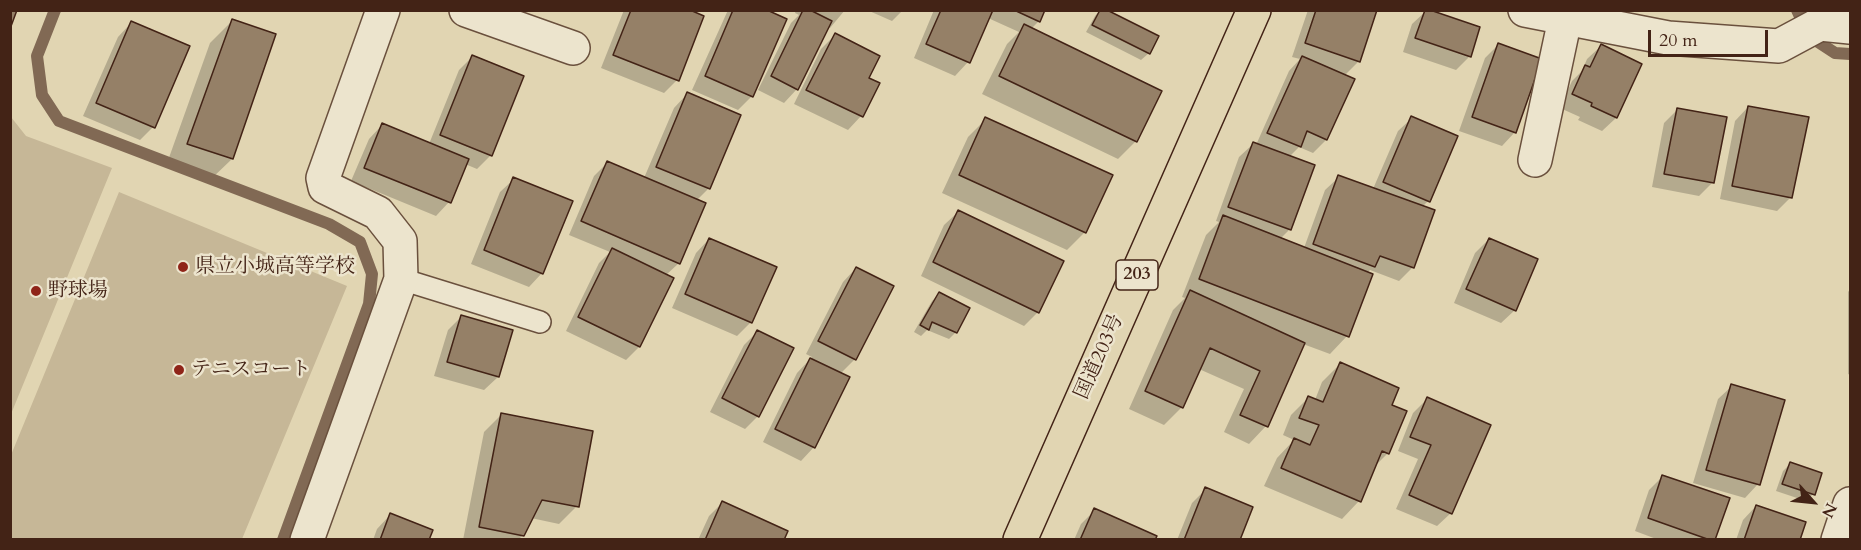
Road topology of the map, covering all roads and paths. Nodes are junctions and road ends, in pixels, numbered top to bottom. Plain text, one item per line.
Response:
1 (383, 10) edge
2 (466, 10) edge
3 (1254, 10) edge
4 (1526, 10) edge
5 (1565, 19) junction
6 (1835, 26) edge
7 (573, 48) dead end
8 (1535, 160) dead end
9 (400, 279) junction
10 (540, 322) dead end
11 (1851, 504) edge
12 (307, 540) edge
13 (1020, 540) edge
14 (1838, 540) edge

1 - 9 street
2 - 7 street
3 - 13 highway, 国道203号 / 203
4 - 5 street
5 - 6 street
5 - 8 street
9 - 10 lane
9 - 12 street
11 - 14 street

